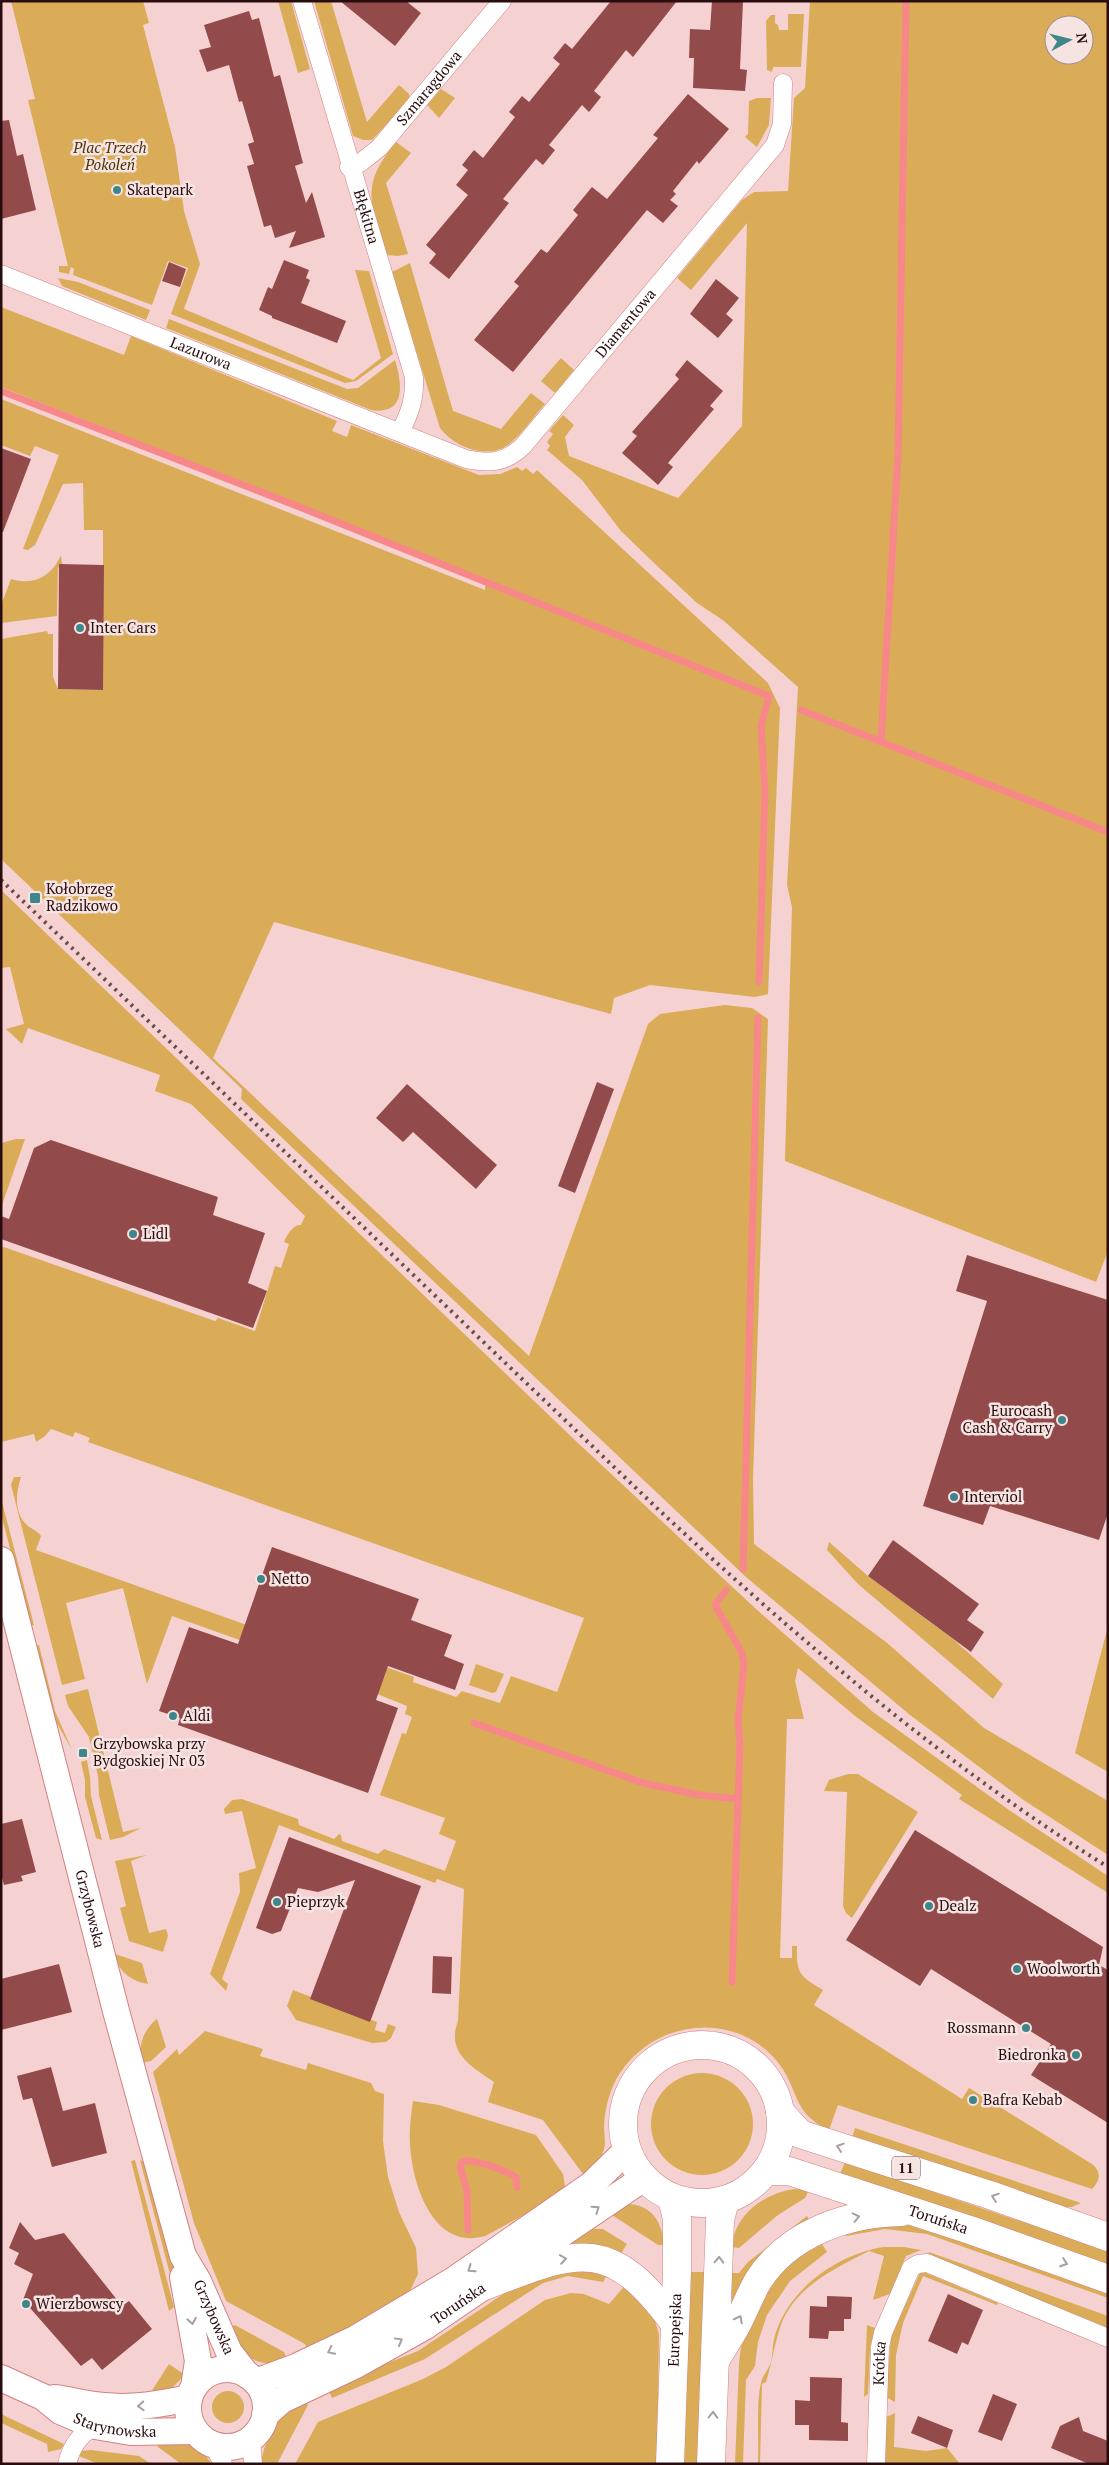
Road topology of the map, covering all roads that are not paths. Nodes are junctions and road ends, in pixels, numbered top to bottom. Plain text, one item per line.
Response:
1 (302, 1) edge
2 (502, 1) edge
3 (783, 83) dead end
4 (350, 168) junction
5 (1, 274) edge
6 (400, 432) junction
7 (1, 1560) edge
8 (6, 1595) edge
9 (780, 2112) junction
10 (627, 2150) junction
11 (766, 2171) junction
12 (644, 2178) junction
13 (672, 2198) junction
14 (725, 2200) junction
15 (925, 2214) junction
16 (1108, 2237) edge
17 (183, 2256) junction
18 (1108, 2279) edge
19 (484, 2286) junction
20 (675, 2324) junction
21 (1108, 2338) edge
22 (714, 2361) junction
23 (1, 2378) edge
24 (251, 2378) junction
25 (192, 2392) junction
26 (43, 2397) junction
27 (265, 2415) junction
28 (95, 2426) junction
29 (211, 2447) edge
30 (252, 2452) edge
31 (67, 2464) edge
32 (670, 2464) edge
33 (711, 2464) edge
34 (876, 2464) edge

1 - 4 street, Błękitna
2 - 4 street, Szmaragdowa
3 - 6 street, Diamentowa
4 - 6 street, Błękitna
5 - 6 street, Lazurowa
7 - 8 street, Grzybowska
8 - 17 street, Grzybowska
9 - 10 main road, 11
9 - 11 main road, 11
16 -> 9 main road, 11
10 - 12 main road, 11
10 -> 24 street, Toruńska
11 - 14 main road, 11
11 - 15 main road, Toruńska
12 - 13 main road, 11
19 -> 12 street, Toruńska
13 - 14 main road, 11
13 - 20 main road, Europejska
22 -> 14 main road
15 -> 18 main road, Toruńska
22 -> 15 main road
17 - 24 street, Grzybowska
17 -> 25 street, Grzybowska
19 -> 20 main road
27 -> 19 street, Toruńska
20 - 32 main road, Europejska
21 - 34 street, Krótka
33 -> 22 main road
23 - 26 street, Starynowska
24 - 25 street
24 - 27 street
25 -> 26 street, Starynowska
25 - 29 street
26 - 28 street, Starynowska
27 - 30 street
28 - 29 street, Starynowska
28 - 31 street
29 - 30 street

